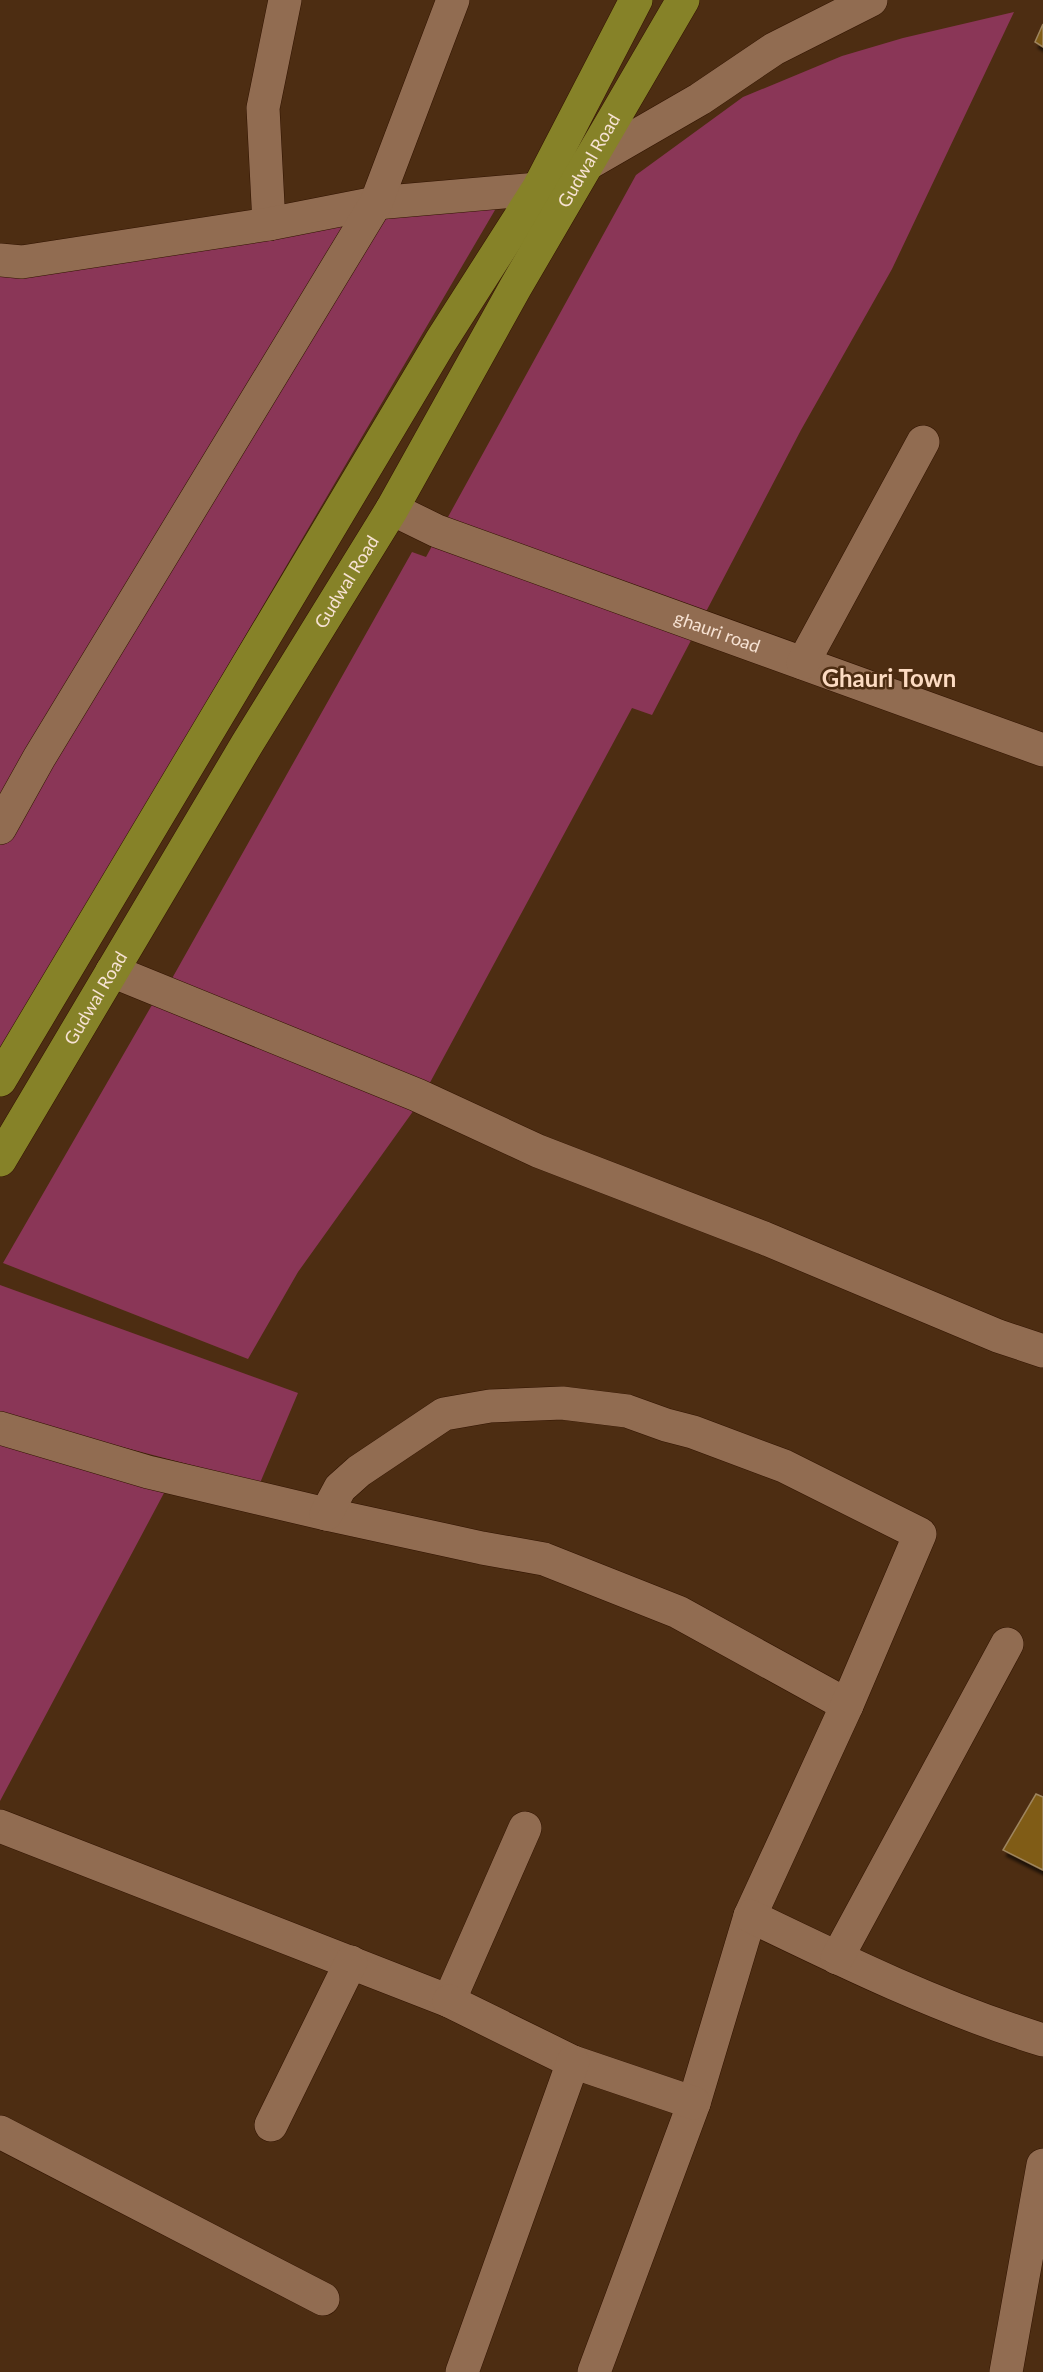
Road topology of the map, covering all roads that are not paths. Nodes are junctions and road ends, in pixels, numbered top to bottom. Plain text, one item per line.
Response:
1 (285, 0) edge
2 (453, 0) edge
3 (636, 0) edge
4 (683, 0) edge
5 (871, 0) edge
6 (590, 163) junction
7 (554, 189) junction
8 (376, 203) junction
9 (269, 224) junction
10 (0, 260) edge
11 (923, 442) dead end
12 (392, 509) junction
13 (803, 663) junction
14 (1043, 750) edge
15 (0, 828) edge
16 (112, 971) junction
17 (0, 1080) edge
18 (0, 1160) edge
19 (1043, 1351) edge
20 (0, 1428) edge
21 (326, 1514) junction
22 (1007, 1644) dead end
23 (847, 1705) junction
24 (0, 1826) edge
25 (525, 1828) dead end
26 (750, 1916) junction
27 (837, 1958) junction
28 (351, 1962) junction
29 (449, 2001) junction
30 (1043, 2040) edge
31 (573, 2061) junction
32 (694, 2103) junction
33 (271, 2125) dead end
34 (0, 2132) edge
35 (1043, 2165) edge
36 (323, 2299) dead end
37 (462, 2372) edge
38 (594, 2372) edge
39 (1006, 2372) edge

1 - 9 street
2 - 8 street
3 - 7 main road, Gudwal Road
4 - 6 main road, Gudwal Road
5 - 6 street
6 - 7 main road, Gudwal Road
7 - 8 street
7 - 12 main road, Gudwal Road
7 - 17 main road, Gudwal Road
8 - 9 street
8 - 15 street
9 - 10 street
11 - 13 street
12 - 13 street, ghauri road
12 - 16 main road, Gudwal Road
13 - 14 street, ghauri road
16 - 18 main road, Gudwal Road
16 - 19 street
20 - 21 street
21 - 23 street
21 - 23 street
22 - 27 street
23 - 26 street
24 - 28 street
25 - 29 street
26 - 27 street
26 - 32 street
27 - 30 street
28 - 29 street
28 - 33 street
29 - 31 street
31 - 32 street
31 - 37 street
32 - 38 street
34 - 36 street
35 - 39 street

